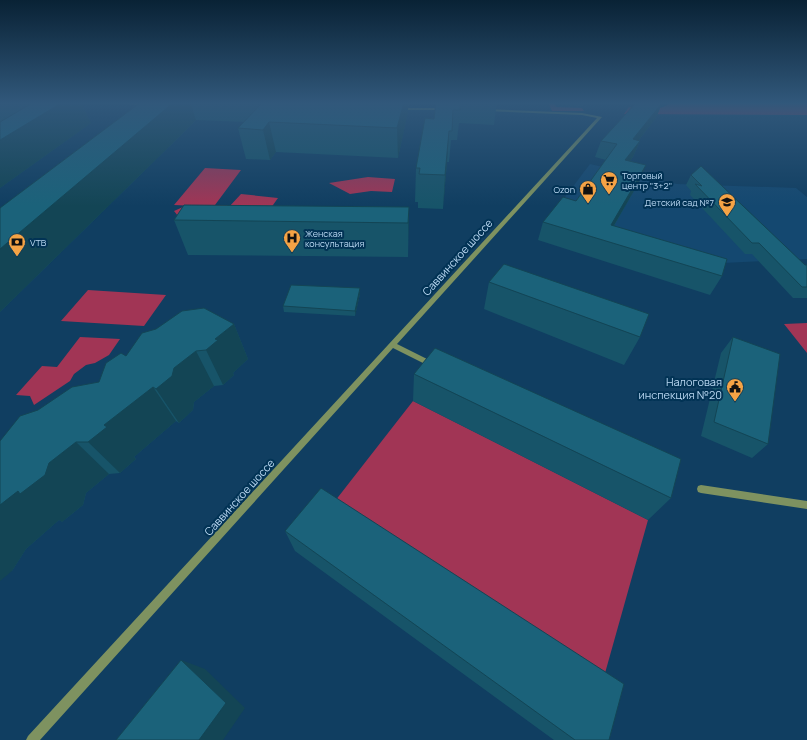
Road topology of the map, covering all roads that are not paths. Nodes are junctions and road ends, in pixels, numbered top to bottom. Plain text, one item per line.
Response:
1 (582, 137) edge
2 (392, 345) junction
3 (439, 367) edge
4 (701, 489) dead end
5 (807, 505) edge
6 (32, 740) edge

1 - 2 street, Саввинское шоссе
2 - 3 street
2 - 6 street, Саввинское шоссе
4 - 5 street

